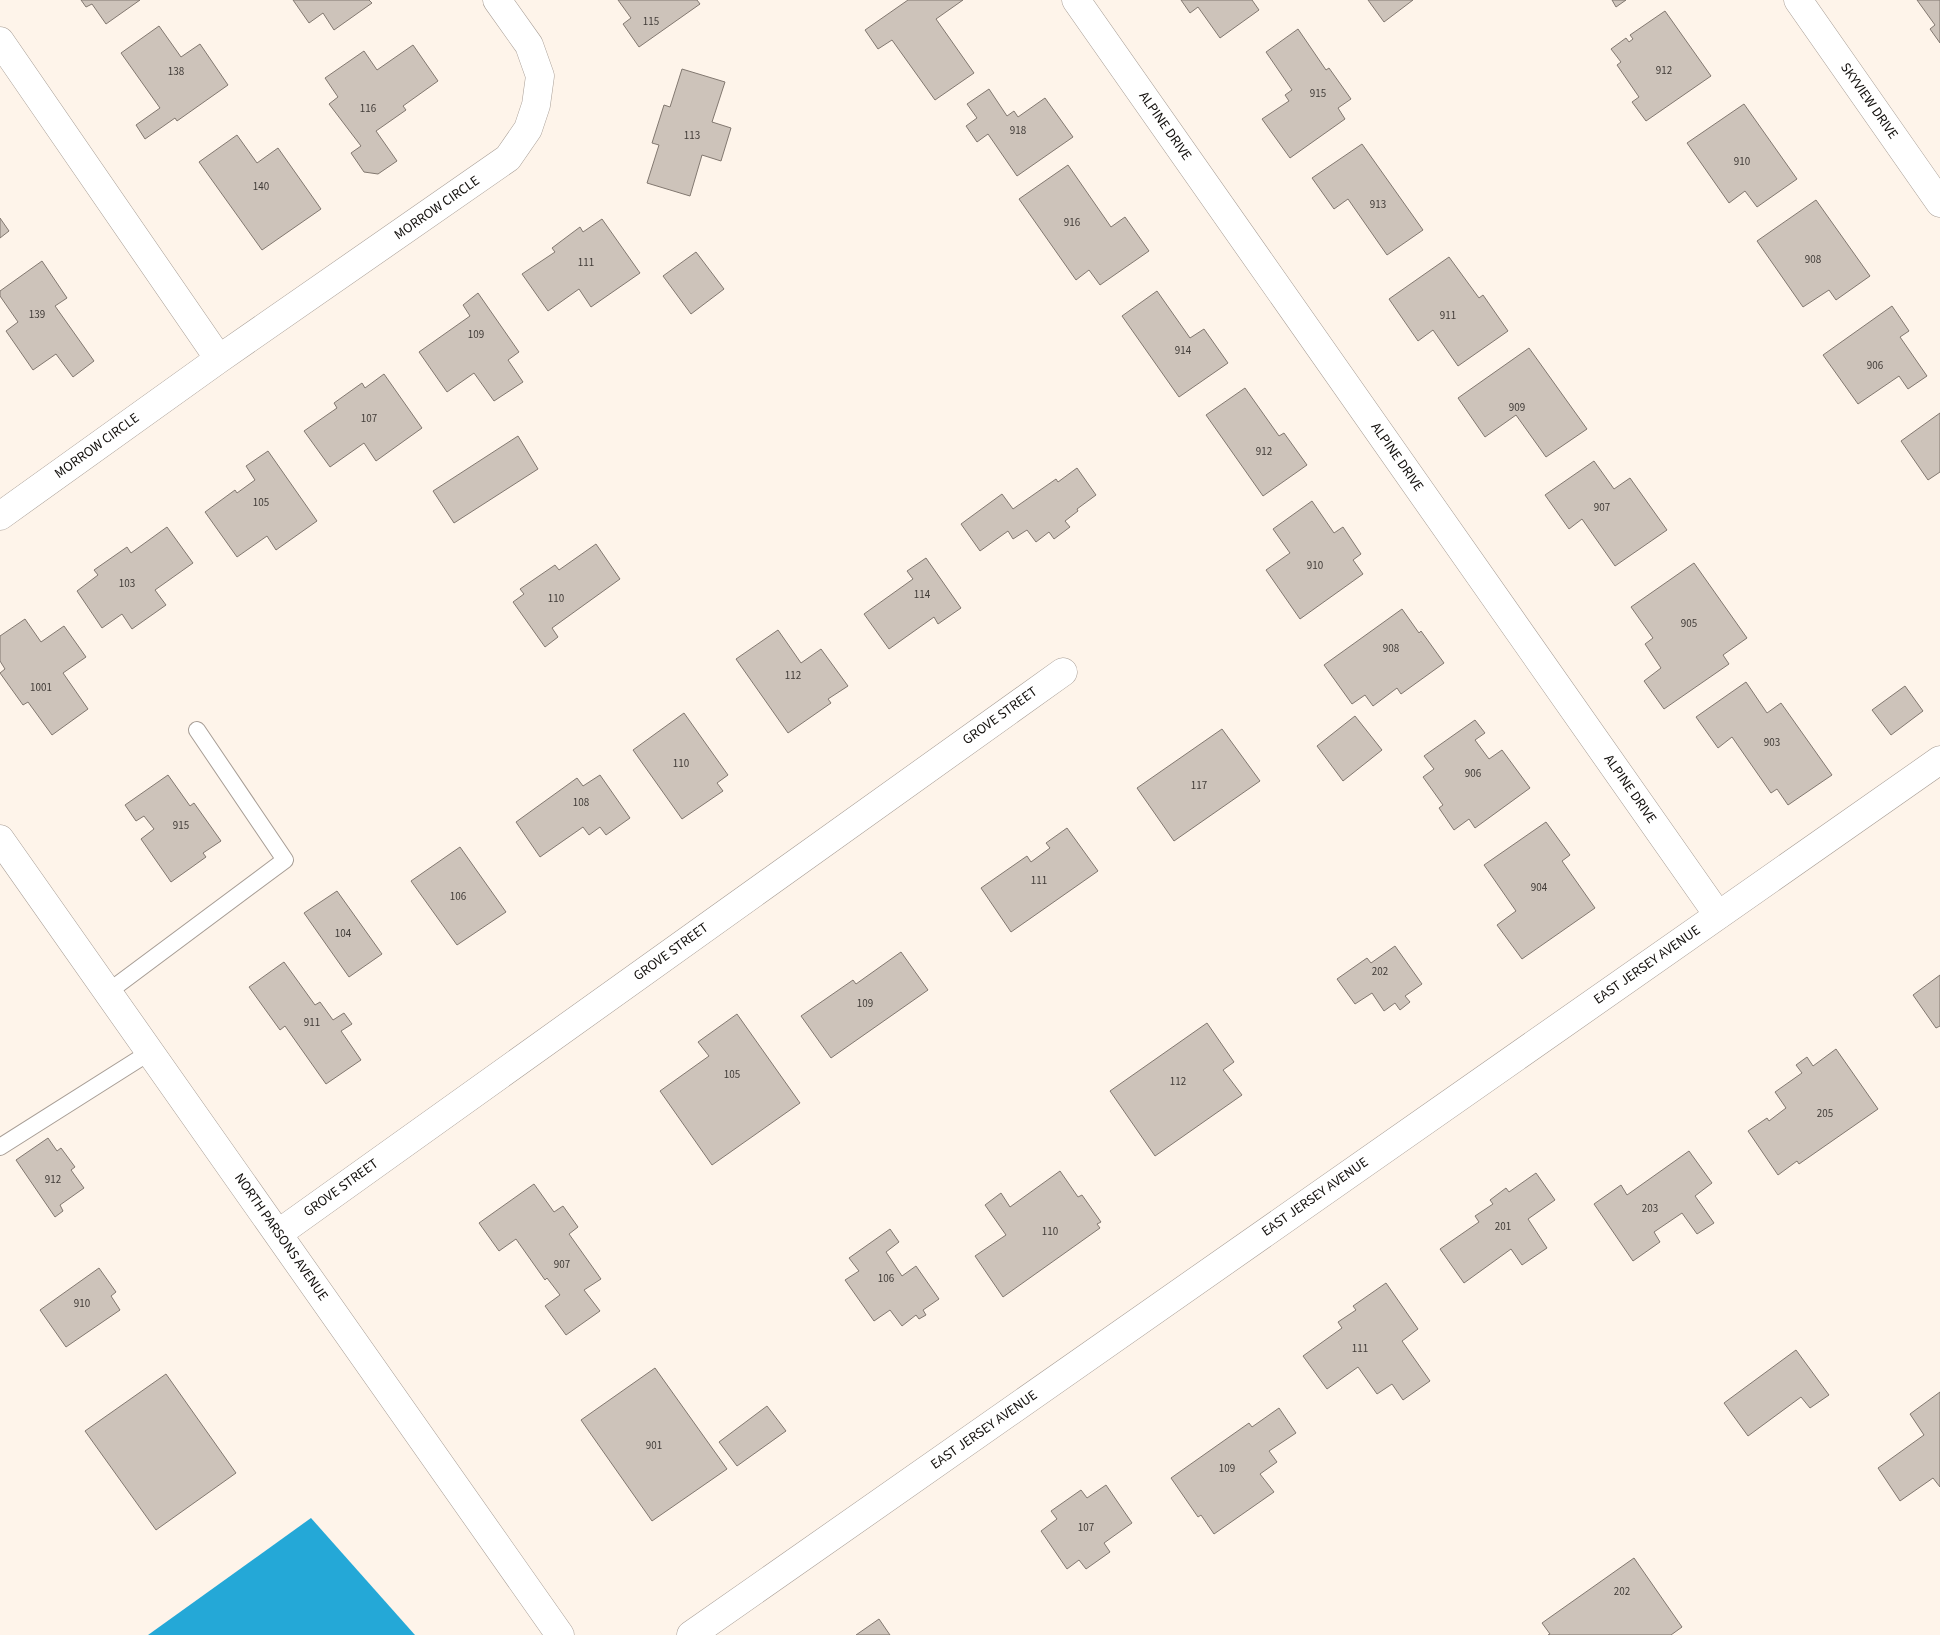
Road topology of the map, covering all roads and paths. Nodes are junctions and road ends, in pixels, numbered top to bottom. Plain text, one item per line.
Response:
1 (498, 0) edge
2 (1076, 0) edge
3 (1798, 0) edge
4 (0, 41) edge
5 (1940, 203) edge
6 (219, 359) junction
7 (0, 516) edge
8 (1063, 672) dead end
9 (197, 730) dead end
10 (1940, 760) edge
11 (0, 840) edge
12 (1718, 915) junction
13 (108, 992) junction
14 (150, 1052) junction
15 (0, 1147) edge
16 (279, 1233) junction
17 (560, 1635) edge
18 (691, 1635) edge

1 - 6 street, MORROW CIRCLE
2 - 12 street, ALPINE DRIVE
3 - 5 street, SKYVIEW DRIVE
4 - 6 street
6 - 7 street, MORROW CIRCLE
8 - 16 street, GROVE STREET
9 - 13 lane
10 - 12 street, EAST JERSEY AVENUE
11 - 13 street, NORTH PARSONS AVENUE
12 - 18 street, EAST JERSEY AVENUE
13 - 14 street, NORTH PARSONS AVENUE
14 - 15 lane
14 - 16 street, NORTH PARSONS AVENUE
16 - 17 street, NORTH PARSONS AVENUE

